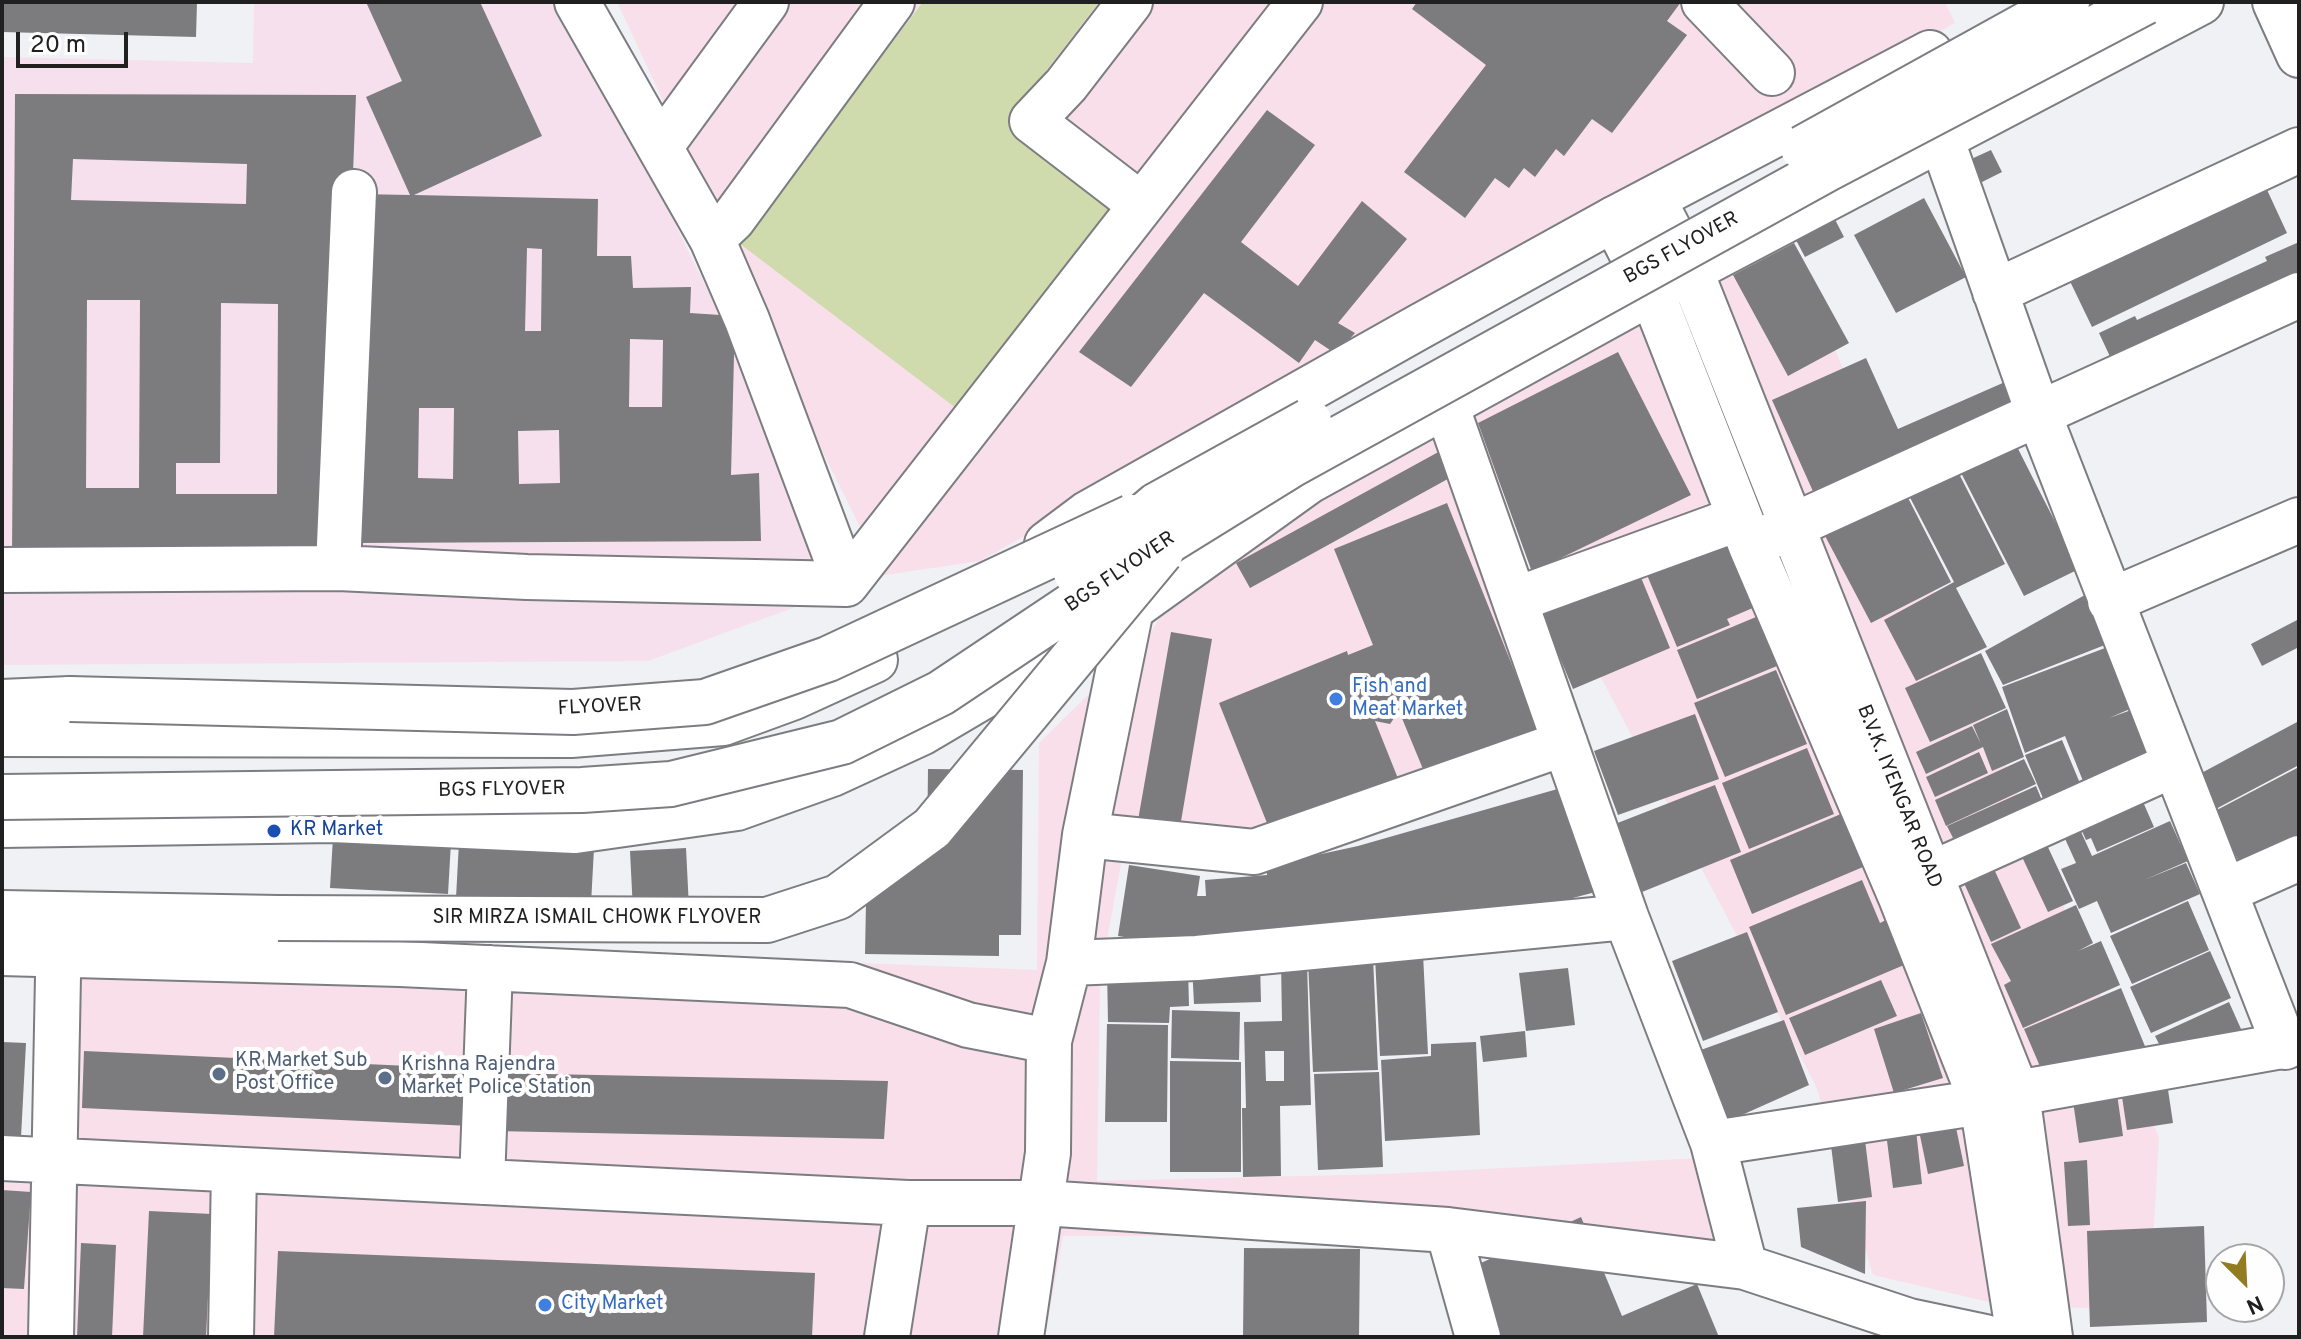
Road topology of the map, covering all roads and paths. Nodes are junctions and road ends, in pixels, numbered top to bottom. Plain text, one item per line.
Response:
1 (577, 2) edge
2 (766, 2) edge
3 (892, 2) edge
4 (1130, 2) edge
5 (1300, 2) edge
6 (1704, 2) edge
7 (2022, 2) edge
8 (2067, 2) edge
9 (2145, 2) edge
10 (2201, 2) edge
11 (2275, 2) edge
12 (2299, 55) edge
13 (1772, 73) dead end
14 (1942, 141) junction
15 (660, 147) junction
16 (2299, 150) edge
17 (354, 192) dead end
18 (1653, 199) junction
19 (1140, 204) junction
20 (1614, 219) junction
21 (712, 239) junction
22 (1691, 272) junction
23 (1995, 292) junction
24 (1652, 293) junction
25 (2299, 295) edge
26 (1446, 405) junction
27 (2039, 415) junction
28 (2299, 520) edge
29 (1165, 521) junction
30 (1791, 527) junction
31 (1745, 532) junction
32 (338, 568) junction
33 (2, 570) edge
34 (846, 584) junction
35 (1515, 600) junction
36 (2110, 601) junction
37 (1131, 609) junction
38 (2, 702) edge
39 (2, 734) edge
40 (1565, 743) junction
41 (2173, 765) junction
42 (2, 768) edge
43 (2, 797) edge
44 (2, 825) edge
45 (1085, 835) junction
46 (2299, 858) edge
47 (1929, 875) junction
48 (2225, 891) junction
49 (2, 913) edge
50 (1626, 917) junction
51 (59, 933) junction
52 (2, 953) edge
53 (1069, 963) junction
54 (490, 968) junction
55 (1049, 1041) junction
56 (2292, 1045) edge
57 (1999, 1098) junction
58 (1713, 1143) junction
59 (2, 1158) edge
60 (52, 1161) junction
61 (234, 1170) junction
62 (482, 1182) junction
63 (908, 1203) junction
64 (1043, 1203) junction
65 (1448, 1230) junction
66 (1745, 1267) junction
67 (51, 1337) edge
68 (231, 1337) edge
69 (887, 1337) edge
70 (1021, 1337) edge
71 (1478, 1337) edge
72 (1985, 1337) edge
73 (2019, 1337) edge
74 (2050, 1337) edge

1 - 15 main road
2 - 15 main road
3 - 21 main road
4 - 19 main road
5 - 19 main road
6 - 13 main road
7 - 18 main road
8 - 29 main road, BGS FLYOVER, bridge
9 - 29 main road, BGS FLYOVER, bridge
10 - 14 main road
11 - 12 main road
14 - 22 main road
14 - 23 main road
15 - 21 main road
16 - 23 main road
17 - 32 main road
18 - 20 main road
18 - 22 main road, B.V.K. IYENGAR ROAD
19 - 34 main road
20 - 24 main road, B.V.K. IYENGAR ROAD
20 - 39 main road
21 - 34 main road
22 - 24 main road
22 - 30 main road, B.V.K. IYENGAR ROAD
23 - 27 main road
24 - 26 main road
24 - 31 main road, B.V.K. IYENGAR ROAD
25 - 27 main road
26 - 35 main road
26 - 37 main road
27 - 30 main road
27 - 36 main road
28 - 36 main road
29 - 38 main road, FLYOVER, bridge
29 - 42 main road, BGS FLYOVER, bridge
29 - 43 main road, BGS FLYOVER, bridge
29 - 51 main road, SIR MIRZA ISMAIL CHOWK FLYOVER, bridge
30 - 31 main road
30 - 47 main road, B.V.K. IYENGAR ROAD
31 - 35 main road
31 - 57 main road, B.V.K. IYENGAR ROAD
32 - 33 main road
32 - 34 main road
35 - 40 main road
36 - 41 main road
37 - 44 main road
37 - 45 main road
40 - 45 main road
40 - 50 main road
41 - 47 main road
41 - 48 main road
45 - 53 main road
46 - 48 main road
47 - 57 main road, B.V.K. IYENGAR ROAD
48 - 56 main road
49 - 51 main road, SIR MIRZA ISMAIL CHOWK FLYOVER
50 - 53 main road
50 - 58 main road
51 - 52 main road
51 - 54 main road
51 - 60 main road
53 - 55 main road
54 - 55 main road
54 - 62 main road
55 - 64 main road
56 - 57 main road
57 - 58 main road
57 - 73 main road, B.V.K. IYENGAR ROAD
57 - 74 main road, B.V.K. IYENGAR ROAD
58 - 66 main road
59 - 60 main road
60 - 61 main road
60 - 67 main road
61 - 62 main road
61 - 68 main road
62 - 63 main road
63 - 64 main road
63 - 69 main road
64 - 65 main road
64 - 70 main road
65 - 66 main road
65 - 71 main road
66 - 72 main road

